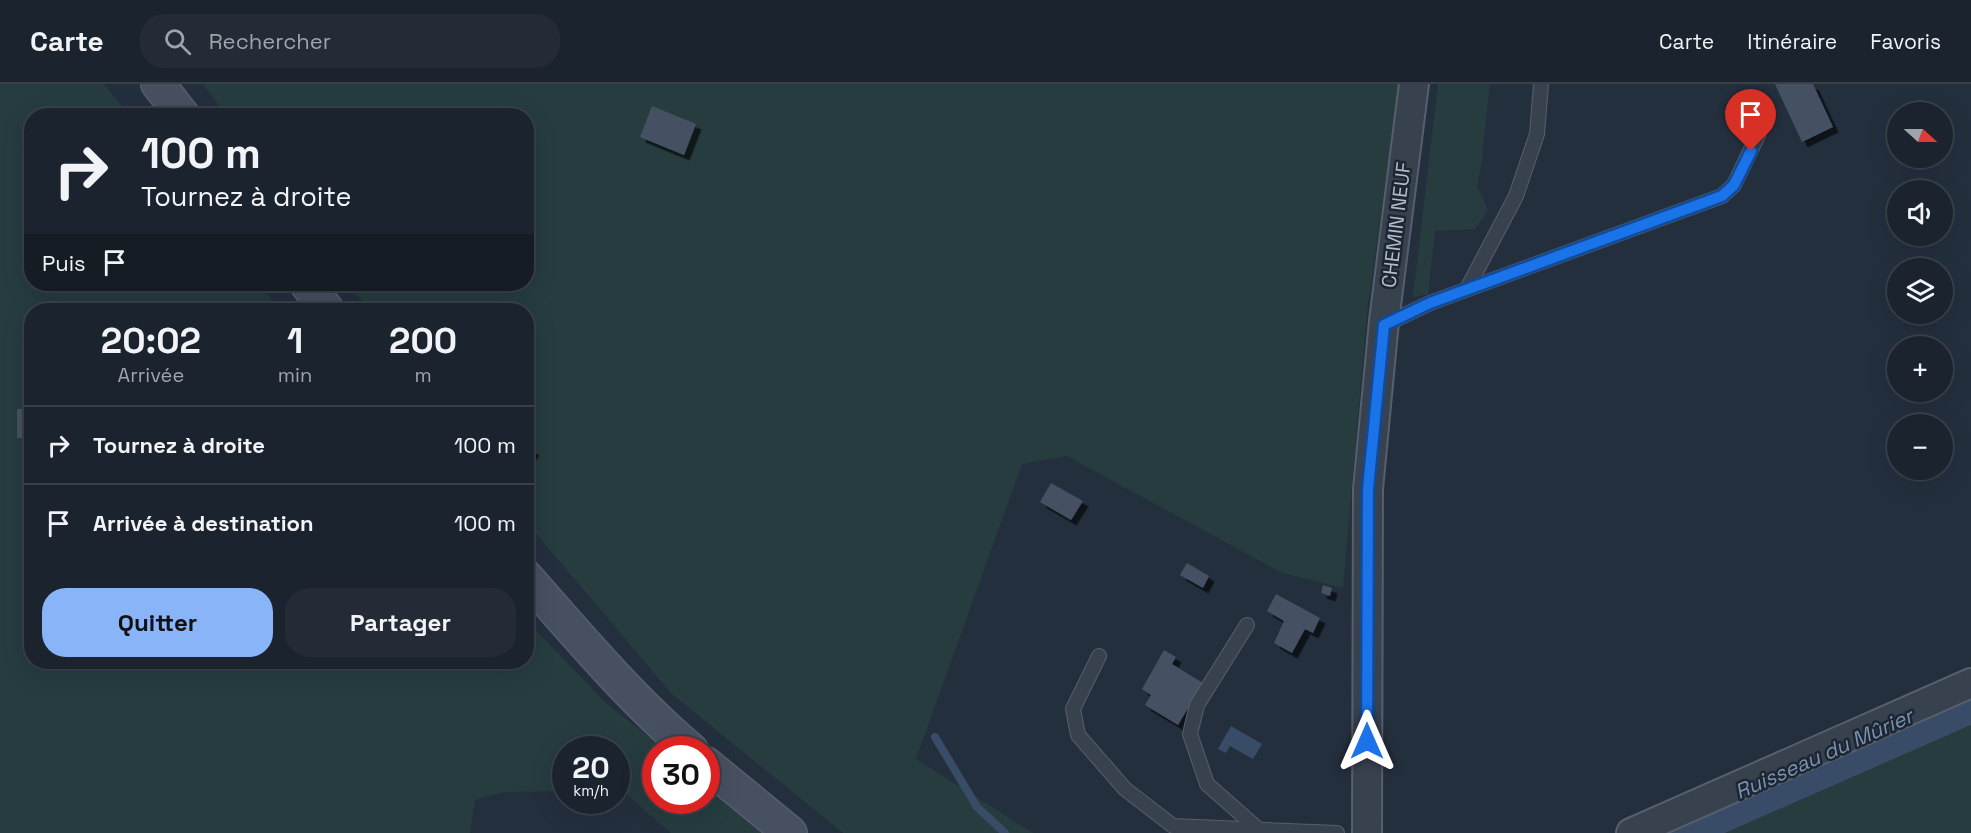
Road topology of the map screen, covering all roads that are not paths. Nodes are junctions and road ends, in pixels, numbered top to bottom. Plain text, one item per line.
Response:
1 (158, 84) edge
2 (1414, 84) edge
3 (1541, 84) edge
4 (177, 108) edge
5 (1759, 134) dead end
6 (1467, 289) junction
7 (312, 291) edge
8 (322, 303) edge
9 (1384, 325) junction
10 (534, 586) edge
11 (1247, 625) dead end
12 (1099, 656) dead end
13 (1971, 683) edge
14 (674, 736) edge
15 (720, 776) edge
16 (1258, 829) junction
17 (790, 833) edge
18 (1336, 833) edge
19 (1367, 833) edge
20 (1631, 833) edge

1 - 4 main road
2 - 9 street, CHEMIN NEUF
3 - 6 lane
5 - 6 lane
6 - 9 lane
7 - 8 main road
9 - 19 street, CHEMIN NEUF
10 - 14 main road
11 - 16 lane
12 - 16 lane
13 - 20 street
15 - 17 main road
16 - 18 lane

